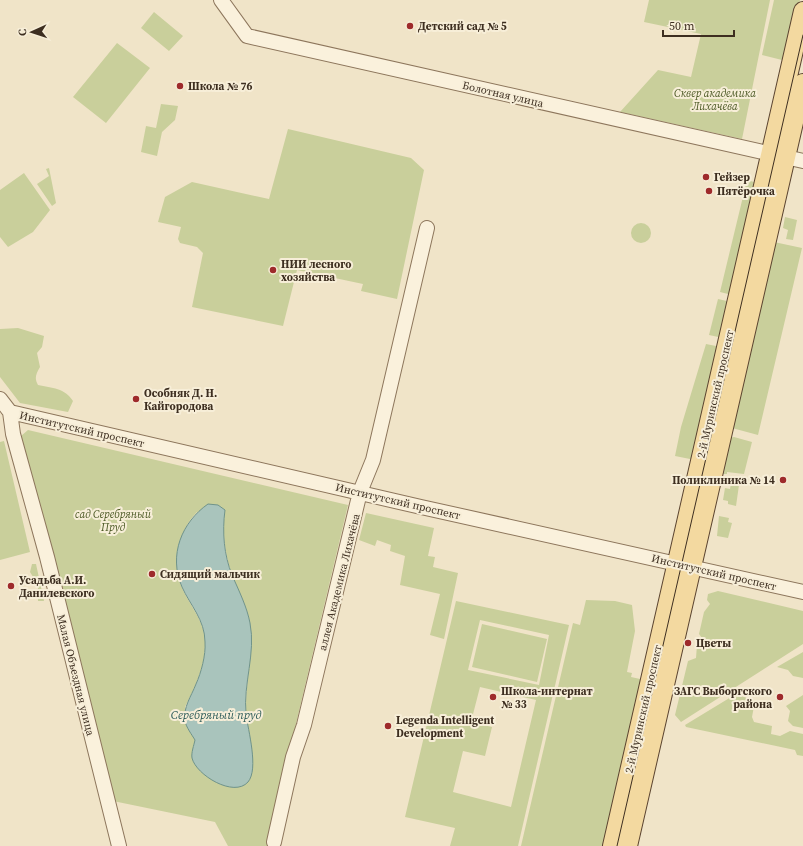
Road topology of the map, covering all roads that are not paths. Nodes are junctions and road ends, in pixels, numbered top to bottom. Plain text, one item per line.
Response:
1 (221, 0) edge
2 (803, 11) edge
3 (803, 83) edge
4 (778, 156) junction
5 (803, 161) edge
6 (427, 228) dead end
7 (0, 399) edge
8 (10, 412) junction
9 (360, 492) junction
10 (684, 565) junction
11 (803, 592) edge
12 (274, 842) dead end
13 (119, 846) edge
14 (612, 846) edge
15 (628, 846) edge

1 - 4 street, Болотная улица
2 - 4 main road, 2-й Муринский проспект
3 - 4 main road, 2-й Муринский проспект
4 - 5 street, Болотная улица
4 - 10 main road, 2-й Муринский проспект
6 - 9 street, аллея Академика Лихачёва
7 - 8 street, Институтский проспект
8 - 9 street, Институтский проспект
8 - 13 street, Малая Объездная улица
9 - 10 street, Институтский проспект
9 - 12 street, аллея Академика Лихачёва
10 - 11 street, Институтский проспект
10 - 14 main road, 2-й Муринский проспект
10 - 15 main road, 2-й Муринский проспект

